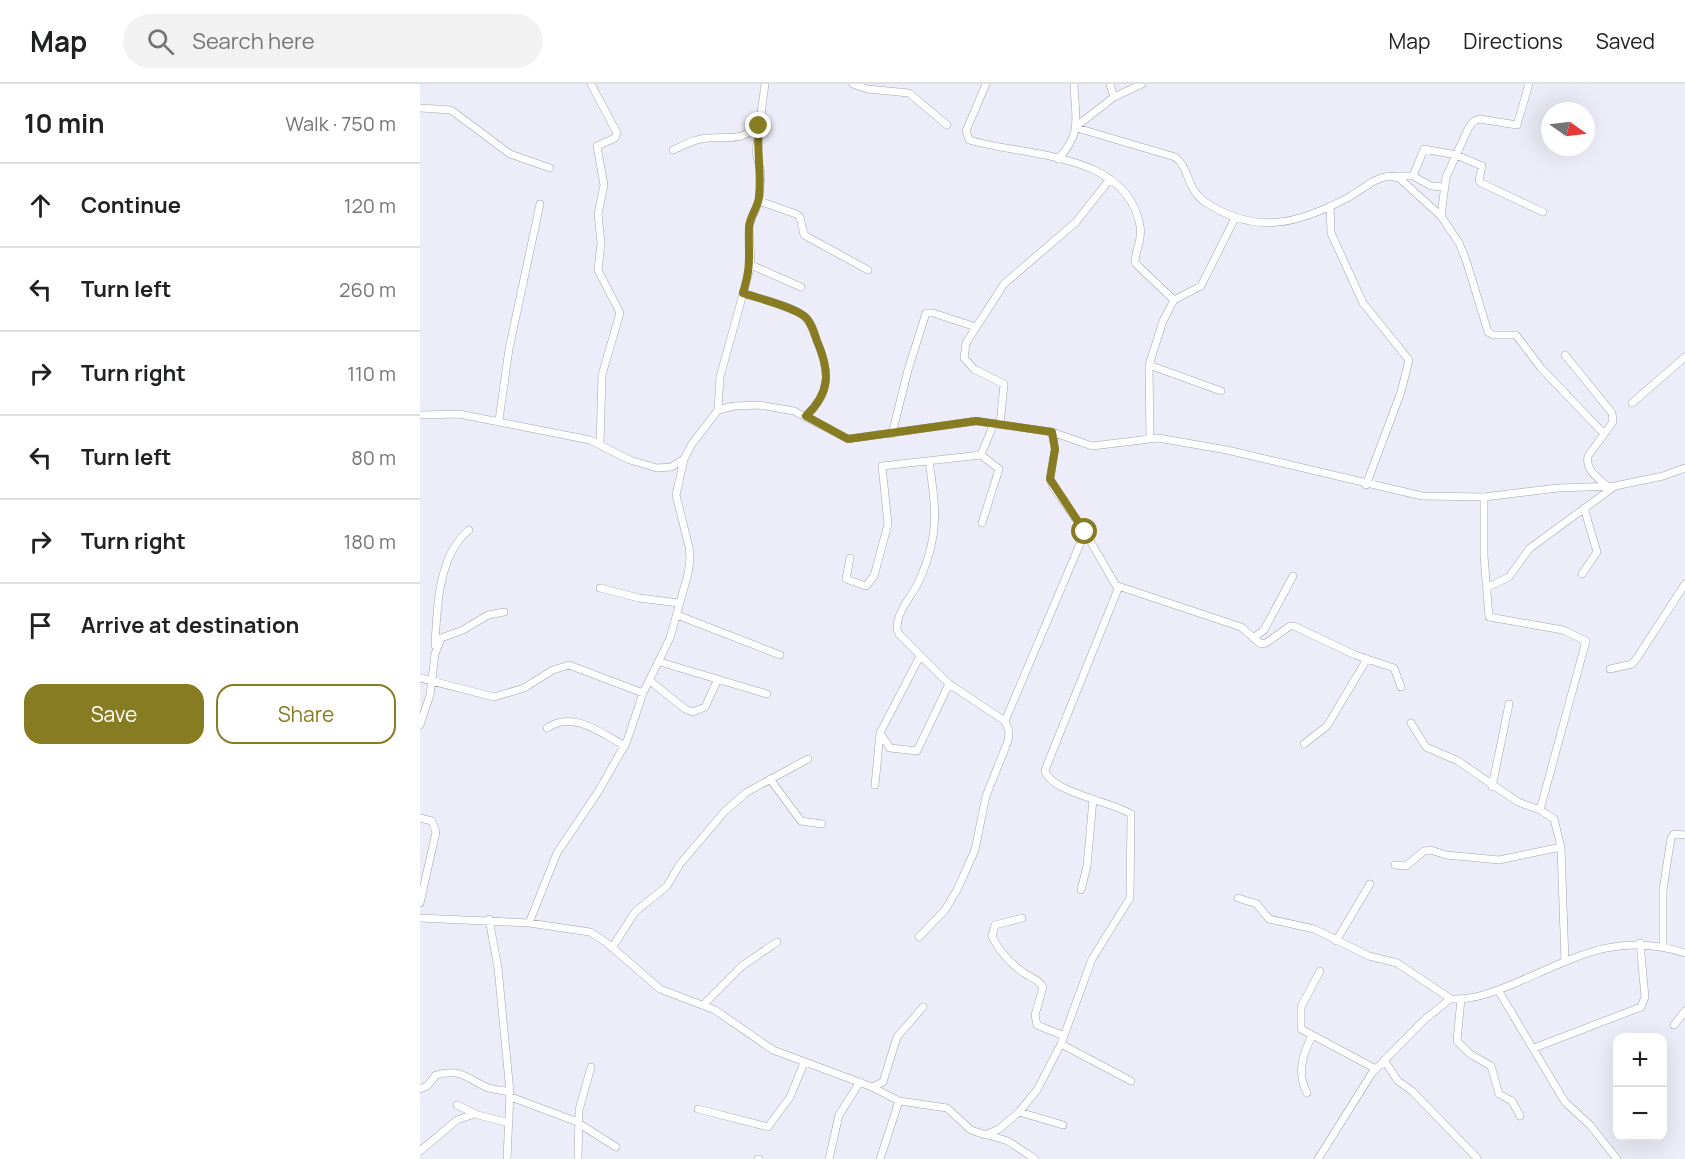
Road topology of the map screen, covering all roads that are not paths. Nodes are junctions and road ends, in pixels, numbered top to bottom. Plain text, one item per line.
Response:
1 (591, 84) edge
2 (765, 84) edge
3 (853, 84) edge
4 (986, 84) edge
5 (1074, 84) edge
6 (1110, 84) edge
7 (1142, 84) edge
8 (1528, 84) edge
9 (1113, 97) junction
10 (420, 108) edge
11 (946, 125) dead end
12 (759, 126) junction
13 (1078, 126) junction
14 (673, 150) dead end
15 (1456, 154) junction
16 (1058, 159) junction
17 (550, 168) dead end
18 (1394, 176) junction
19 (1413, 176) junction
20 (1110, 179) junction
21 (1443, 187) junction
22 (759, 201) junction
23 (540, 204) dead end
24 (1330, 206) junction
25 (1544, 212) dead end
26 (1441, 216) junction
27 (1235, 218) junction
28 (751, 265) junction
29 (868, 270) dead end
30 (801, 287) dead end
31 (743, 293) junction
32 (1174, 300) junction
33 (976, 327) junction
34 (1564, 355) dead end
35 (1685, 357) edge
36 (1149, 365) junction
37 (1221, 391) dead end
38 (1632, 403) dead end
39 (718, 410) junction
40 (420, 415) edge
41 (806, 416) junction
42 (499, 420) junction
43 (997, 424) junction
44 (1052, 432) junction
45 (892, 434) junction
46 (1604, 434) junction
47 (1150, 439) junction
48 (600, 445) junction
49 (981, 455) junction
50 (684, 459) junction
51 (929, 461) junction
52 (1685, 468) edge
53 (1366, 485) junction
54 (1611, 486) junction
55 (1484, 498) junction
56 (1584, 508) junction
57 (982, 523) dead end
58 (469, 530) dead end
59 (1085, 532) junction
60 (850, 558) dead end
61 (1582, 574) dead end
62 (1293, 576) dead end
63 (1685, 584) edge
64 (1118, 586) junction
65 (600, 588) dead end
66 (1486, 588) junction
67 (679, 603) junction
68 (504, 612) dead end
69 (677, 615) junction
70 (1253, 638) junction
71 (435, 654) junction
72 (780, 655) dead end
73 (920, 656) junction
74 (1367, 659) junction
75 (660, 662) junction
76 (1610, 669) dead end
77 (420, 678) edge
78 (718, 679) junction
79 (432, 680) junction
80 (649, 680) junction
81 (949, 684) junction
82 (1401, 687) dead end
83 (643, 693) junction
84 (767, 694) dead end
85 (1509, 704) dead end
86 (1005, 721) junction
87 (420, 722) edge
88 (1411, 723) dead end
89 (547, 728) dead end
90 (880, 733) junction
91 (1304, 744) dead end
92 (625, 746) junction
93 (808, 759) dead end
94 (770, 779) junction
95 (875, 785) dead end
96 (1492, 787) junction
97 (1093, 799) junction
98 (1540, 810) junction
99 (420, 818) edge
100 (822, 824) dead end
101 (1685, 835) edge
102 (1561, 847) junction
103 (1395, 866) dead end
104 (1370, 884) dead end
105 (1082, 890) dead end
106 (1238, 898) dead end
107 (420, 903) edge
108 (420, 918) edge
109 (1022, 918) dead end
110 (489, 920) junction
111 (529, 923) junction
112 (919, 937) dead end
113 (1336, 941) junction
114 (777, 942) dead end
115 (1640, 943) junction
116 (1664, 946) junction
117 (612, 948) junction
118 (1685, 953) edge
119 (1565, 962) junction
120 (1320, 971) dead end
121 (1498, 990) junction
122 (1450, 999) junction
123 (1461, 999) junction
124 (703, 1005) junction
125 (923, 1007) dead end
126 (1685, 1011) edge
127 (1674, 1025) dead end
128 (1064, 1036) junction
129 (1312, 1036) junction
130 (1061, 1044) junction
131 (1534, 1048) junction
132 (1384, 1060) junction
133 (804, 1063) junction
134 (591, 1067) dead end
135 (1376, 1069) junction
136 (1131, 1081) dead end
137 (860, 1082) junction
138 (872, 1087) junction
139 (420, 1089) edge
140 (1307, 1094) dead end
141 (511, 1095) junction
142 (899, 1101) junction
143 (457, 1105) dead end
144 (698, 1109) dead end
145 (1019, 1112) junction
146 (474, 1114) junction
147 (1520, 1116) dead end
148 (509, 1123) junction
149 (579, 1123) junction
150 (1063, 1125) dead end
151 (988, 1135) junction
152 (616, 1147) dead end
153 (420, 1151) edge
154 (1477, 1158) edge
155 (507, 1159) edge
156 (578, 1159) edge
157 (829, 1159) edge
158 (880, 1159) edge
159 (1035, 1159) edge
160 (1318, 1159) edge
161 (1617, 1159) edge

1 - 48 street
2 - 12 street
3 - 11 street
4 - 16 street
5 - 13 street
6 - 9 street
7 - 9 street
8 - 15 street
9 - 13 street
10 - 17 street
12 - 14 street
12 - 22 street
13 - 16 street
13 - 27 street
15 - 19 street
15 - 21 street
15 - 25 street
16 - 20 street
18 - 19 street
18 - 24 street
18 - 26 street
19 - 21 street
20 - 32 street
20 - 33 street
21 - 26 street
22 - 28 street
22 - 29 street
23 - 42 street
24 - 27 street
24 - 53 street
26 - 46 street
27 - 32 street
28 - 30 street
28 - 31 street
31 - 39 street
31 - 41 street
32 - 36 street
33 - 43 street
33 - 45 street
34 - 46 street
35 - 38 street
36 - 37 street
36 - 47 street
39 - 41 street
39 - 50 street
40 - 42 street
41 - 45 street
42 - 48 street
43 - 44 street
43 - 45 street
43 - 49 street
44 - 47 street
44 - 59 street
46 - 54 street
47 - 53 street
48 - 50 street
49 - 51 street
49 - 57 street
50 - 67 street
51 - 60 street
51 - 73 street
52 - 54 street
53 - 55 street
54 - 55 street
54 - 56 street
55 - 66 street
56 - 61 street
56 - 66 street
58 - 71 street
59 - 64 street
59 - 86 street
62 - 70 street
63 - 76 street
64 - 70 street
64 - 97 street
65 - 67 street
66 - 98 street
67 - 69 street
68 - 71 street
69 - 72 street
69 - 75 street
70 - 74 street
71 - 79 street
73 - 81 street
73 - 90 street
74 - 82 street
74 - 91 street
75 - 78 street
75 - 80 street
77 - 79 street
78 - 80 street
78 - 84 street
79 - 83 street
79 - 87 street
80 - 83 street
81 - 86 street
81 - 90 street
83 - 92 street
85 - 96 street
86 - 112 street
88 - 96 street
89 - 92 street
90 - 95 street
92 - 111 street
93 - 94 street
94 - 100 street
94 - 117 street
96 - 98 street
97 - 105 street
97 - 128 street
98 - 102 street
99 - 107 street
101 - 116 street
102 - 103 street
102 - 119 street
104 - 113 street
106 - 113 street
108 - 110 street
109 - 128 street
110 - 111 street
110 - 141 street
111 - 117 street
113 - 122 street
114 - 124 street
115 - 116 street
115 - 119 street
115 - 131 street
116 - 118 street
117 - 124 street
119 - 121 street
120 - 129 street
121 - 123 street
121 - 131 street
122 - 123 street
122 - 132 street
123 - 147 street
124 - 133 street
125 - 138 street
126 - 127 street
128 - 130 street
129 - 135 street
129 - 140 street
130 - 136 street
130 - 145 street
131 - 161 street
132 - 135 street
132 - 154 street
133 - 137 street
133 - 144 street
134 - 149 street
135 - 160 street
137 - 138 street
137 - 157 street
138 - 142 street
139 - 141 street
141 - 148 street
141 - 149 street
142 - 151 street
142 - 158 street
143 - 146 street
145 - 150 street
145 - 151 street
146 - 148 street
146 - 153 street
148 - 155 street
149 - 152 street
149 - 156 street
151 - 159 street

